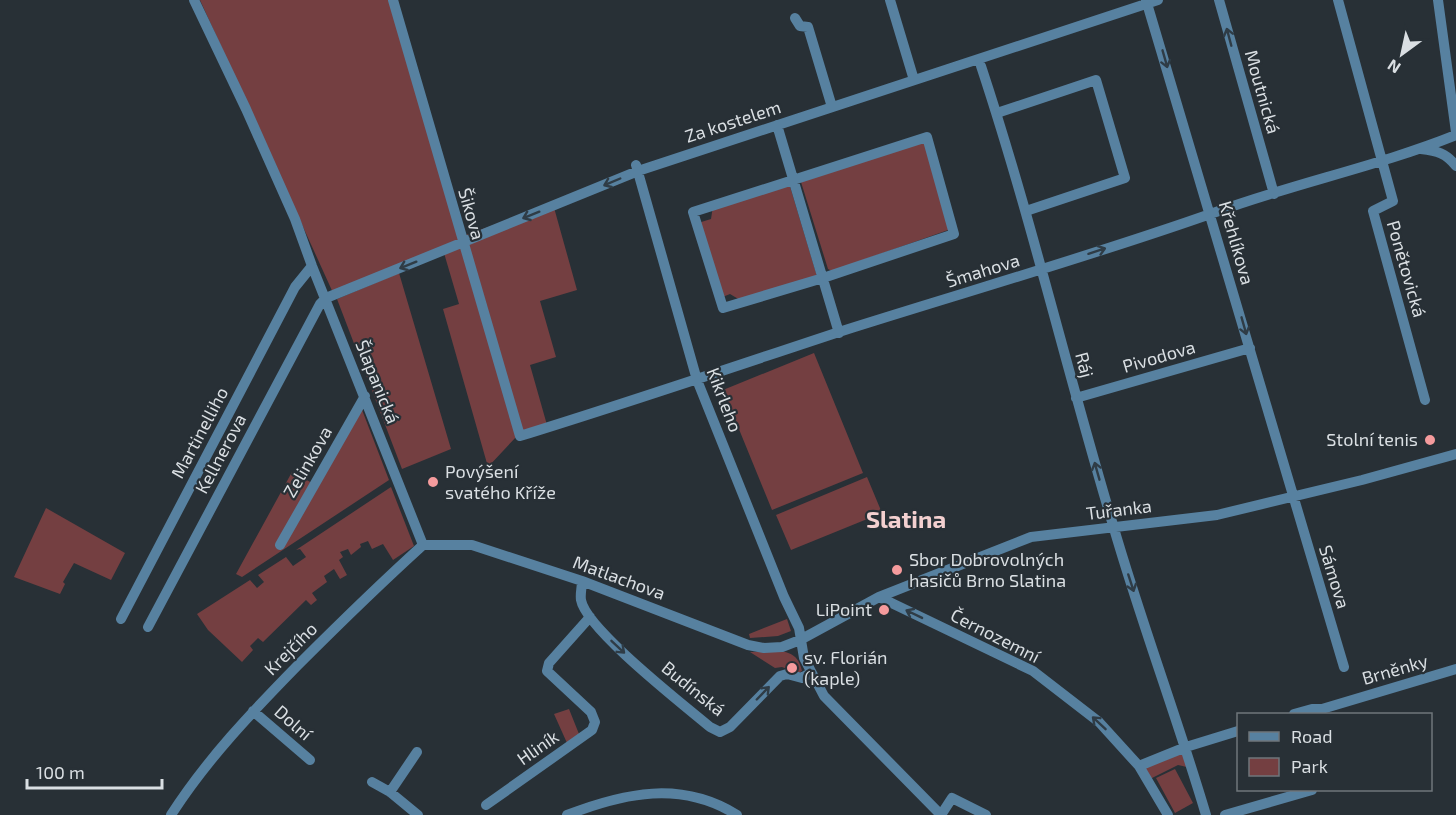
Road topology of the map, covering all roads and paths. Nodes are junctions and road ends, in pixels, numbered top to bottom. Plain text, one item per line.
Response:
1 (194, 0) edge
2 (393, 0) edge
3 (890, 0) edge
4 (1219, 0) edge
5 (1338, 0) edge
6 (1438, 0) edge
7 (1150, 1) edge
8 (795, 18) dead end
9 (981, 66) dead end
10 (914, 80) junction
11 (832, 108) junction
12 (997, 113) junction
13 (777, 125) junction
14 (1456, 134) edge
15 (1421, 149) junction
16 (1383, 159) junction
17 (1456, 166) edge
18 (637, 168) junction
19 (794, 179) junction
20 (1274, 194) junction
21 (1026, 211) junction
22 (1211, 214) junction
23 (462, 243) junction
24 (312, 266) junction
25 (1041, 269) junction
26 (823, 278) junction
27 (326, 298) junction
28 (839, 333) junction
29 (1250, 348) junction
30 (698, 380) junction
31 (365, 396) junction
32 (1076, 398) junction
33 (1425, 400) dead end
34 (520, 436) joint
35 (1456, 454) edge
36 (1293, 497) junction
37 (1113, 527) junction
38 (280, 545) dead end
39 (423, 545) junction
40 (582, 581) junction
41 (879, 597) junction
42 (590, 617) junction
43 (121, 619) dead end
44 (148, 627) dead end
45 (800, 640) junction
46 (1344, 667) dead end
47 (1456, 669) edge
48 (812, 672) junction
49 (1343, 702) junction
50 (254, 711) junction
51 (1298, 713) edge
52 (1347, 713) edge
53 (1237, 732) edge
54 (1186, 747) junction
55 (417, 752) dead end
56 (310, 760) dead end
57 (1139, 766) junction
58 (372, 782) dead end
59 (1305, 791) edge
60 (390, 792) junction
61 (486, 804) dead end
62 (591, 811) edge
63 (171, 815) edge
64 (418, 815) edge
65 (567, 815) edge
66 (737, 815) edge
67 (941, 815) edge
68 (986, 815) edge
69 (1168, 815) edge
70 (1206, 815) edge
71 (1225, 815) edge

1 - 24 street, Šlapanická
2 - 23 street, Šikova
3 - 10 street
20 -> 4 street, Moutnická
5 - 16 street
6 - 14 street
7 - 10 street, Za kostelem
7 -> 22 street, Křehlíkova
8 - 11 street
9 - 12 street, Ráj
10 - 11 street, Za kostelem
11 - 13 street, Za kostelem
12 - 21 street, Ráj
12 - 21 street
13 - 18 street, Za kostelem
13 - 19 street
14 - 15 street, Šmahova
15 - 16 street, Šmahova
15 - 17 street
16 - 20 street, Šmahova
16 - 33 street, Ponětovická
18 -> 23 street, Za kostelem
18 - 30 street, Kikrleho
19 - 26 street
19 - 26 street
19 - 26 street
20 - 22 street, Šmahova
21 - 25 street, Ráj
25 -> 22 street, Šmahova
22 -> 29 street, Křehlíkova
23 -> 27 street, Za kostelem
23 - 34 street, Šikova
24 - 27 street, Šlapanická
24 - 43 street, Martinelliho
25 - 28 street, Šmahova
25 - 32 street, Ráj
26 - 28 street
27 - 31 street, Šlapanická
27 - 44 street, Kellnerova
28 - 30 street, Šmahova
29 - 32 street, Pivodova
29 - 36 street, Křehlíkova
30 - 34 street, Šmahova
30 - 45 street, Kikrleho
31 - 38 street, Zelinkova
31 - 39 street, Šlapanická
37 -> 32 street, Ráj
35 - 36 street, Tuřanka
36 - 37 street, Tuřanka
36 - 46 street, Sámova
37 - 41 street, Tuřanka
37 -> 54 street
39 - 40 street, Matlachova
39 - 50 street, Krejčího
40 - 42 street, Budínská
40 - 45 street, Matlachova
41 - 45 street, Tuřanka
57 -> 41 street, Černozemní
42 -> 48 street, Budínská
42 - 61 street, Hliník
45 - 48 street, Kikrleho
47 - 49 street, Brněnky
48 - 67 street, Kikrleho
49 - 51 street, Brněnky
49 - 52 street, Brněnky
50 - 56 street, Dolní
50 - 63 street, Krejčího
53 - 54 street
54 - 57 street
54 - 70 street
55 - 60 street
57 - 69 street, Černozemní
58 - 60 street
59 - 71 street
60 - 64 street
62 - 65 street
62 - 66 street
67 - 68 street

